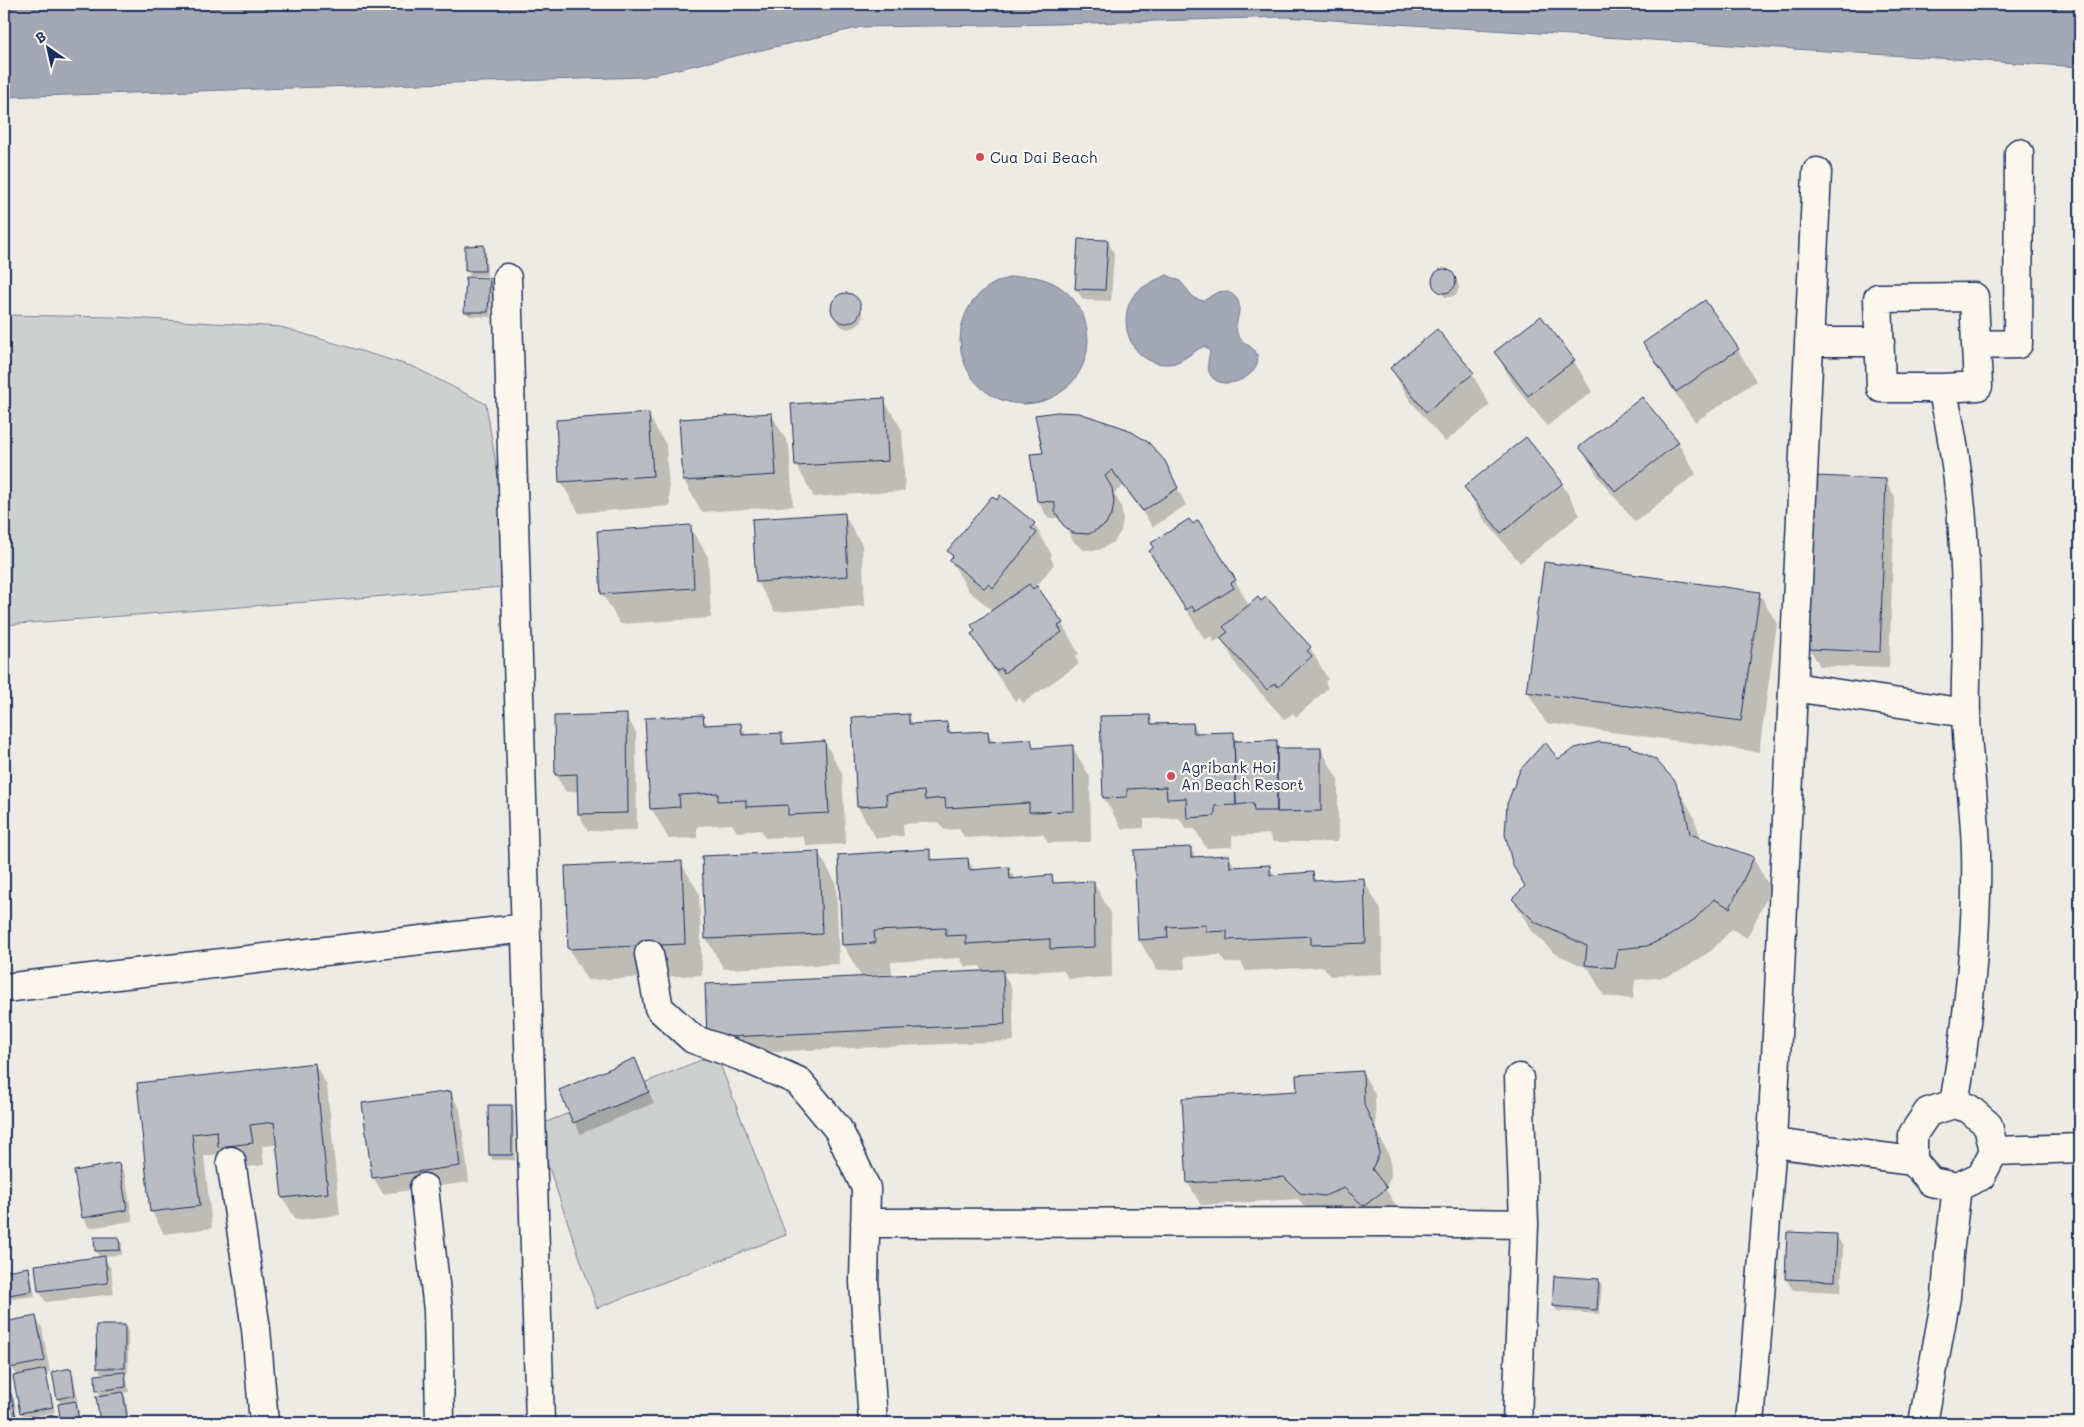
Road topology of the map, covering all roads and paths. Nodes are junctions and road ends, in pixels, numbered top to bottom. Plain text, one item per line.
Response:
1 (2019, 153) dead end
2 (1817, 172) dead end
3 (507, 278) dead end
4 (1809, 342) junction
5 (1880, 342) junction
6 (1976, 345) junction
7 (1942, 388) junction
8 (1793, 687) junction
9 (1966, 713) junction
10 (526, 928) junction
11 (649, 954) dead end
12 (4, 988) edge
13 (1519, 1078) dead end
14 (1954, 1104) junction
15 (1772, 1143) junction
16 (2080, 1148) edge
17 (1994, 1151) junction
18 (231, 1161) dead end
19 (1913, 1161) junction
20 (1957, 1187) junction
21 (424, 1188) dead end
22 (865, 1222) junction
23 (1524, 1224) junction
24 (264, 1423) edge
25 (440, 1423) edge
26 (540, 1423) edge
27 (873, 1423) edge
28 (1517, 1423) edge
29 (1750, 1423) edge
30 (1923, 1423) edge

1 - 6 street
2 - 4 street
3 - 10 street
4 - 5 street
4 - 8 street
5 - 6 street
5 - 7 street
6 - 7 street
7 - 9 street
8 - 9 street
8 - 15 street
9 - 14 street
10 - 12 street
10 - 26 street
11 - 22 street
13 - 23 street
14 - 17 street
14 - 19 street
15 - 19 street
15 - 29 street
16 - 17 street
17 - 20 street
18 - 24 street
19 - 20 street
20 - 30 street
21 - 25 street
22 - 23 street
22 - 27 street
23 - 28 street

